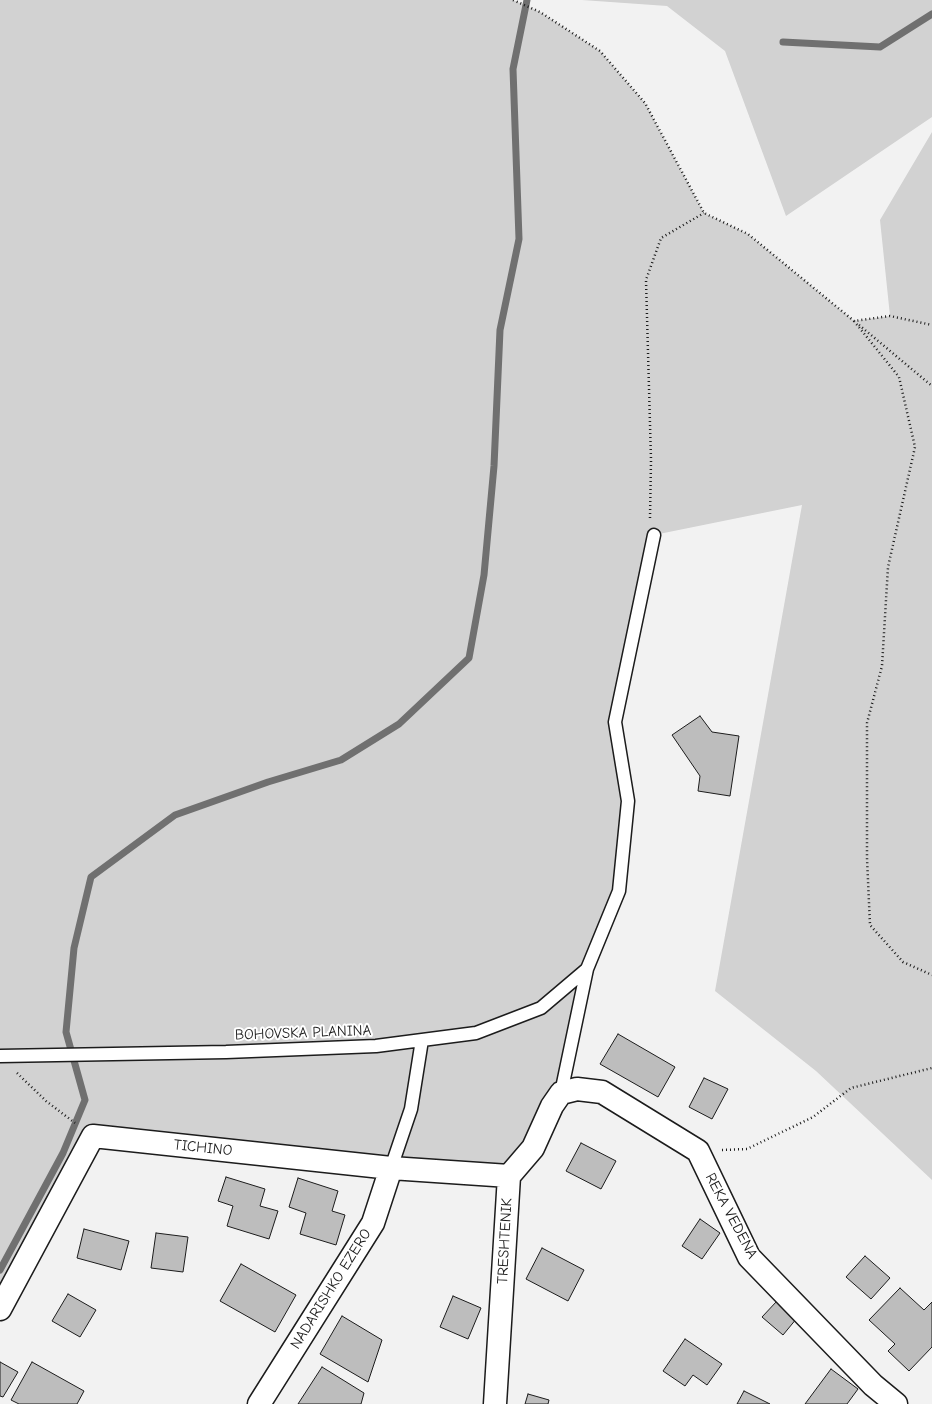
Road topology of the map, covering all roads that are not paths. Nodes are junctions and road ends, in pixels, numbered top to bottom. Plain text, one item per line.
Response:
1 (654, 535) road end
2 (587, 969) junction
3 (422, 1040) junction
4 (0, 1057) edge
5 (561, 1094) junction
6 (391, 1168) junction
7 (509, 1176) junction
8 (0, 1309) edge
9 (259, 1404) edge
10 (495, 1404) edge
11 (896, 1404) edge

1 - 2 lane
2 - 3 lane, BOHOVSKA PLANINA
2 - 5 lane
3 - 4 lane, BOHOVSKA PLANINA
3 - 6 lane
5 - 7 street, TRESHTENIK
5 - 11 street, REKA VEDENA
6 - 7 street, TICHINO
6 - 8 street, TICHINO
6 - 9 street, NADARISHKO EZERO
7 - 10 street, TRESHTENIK

